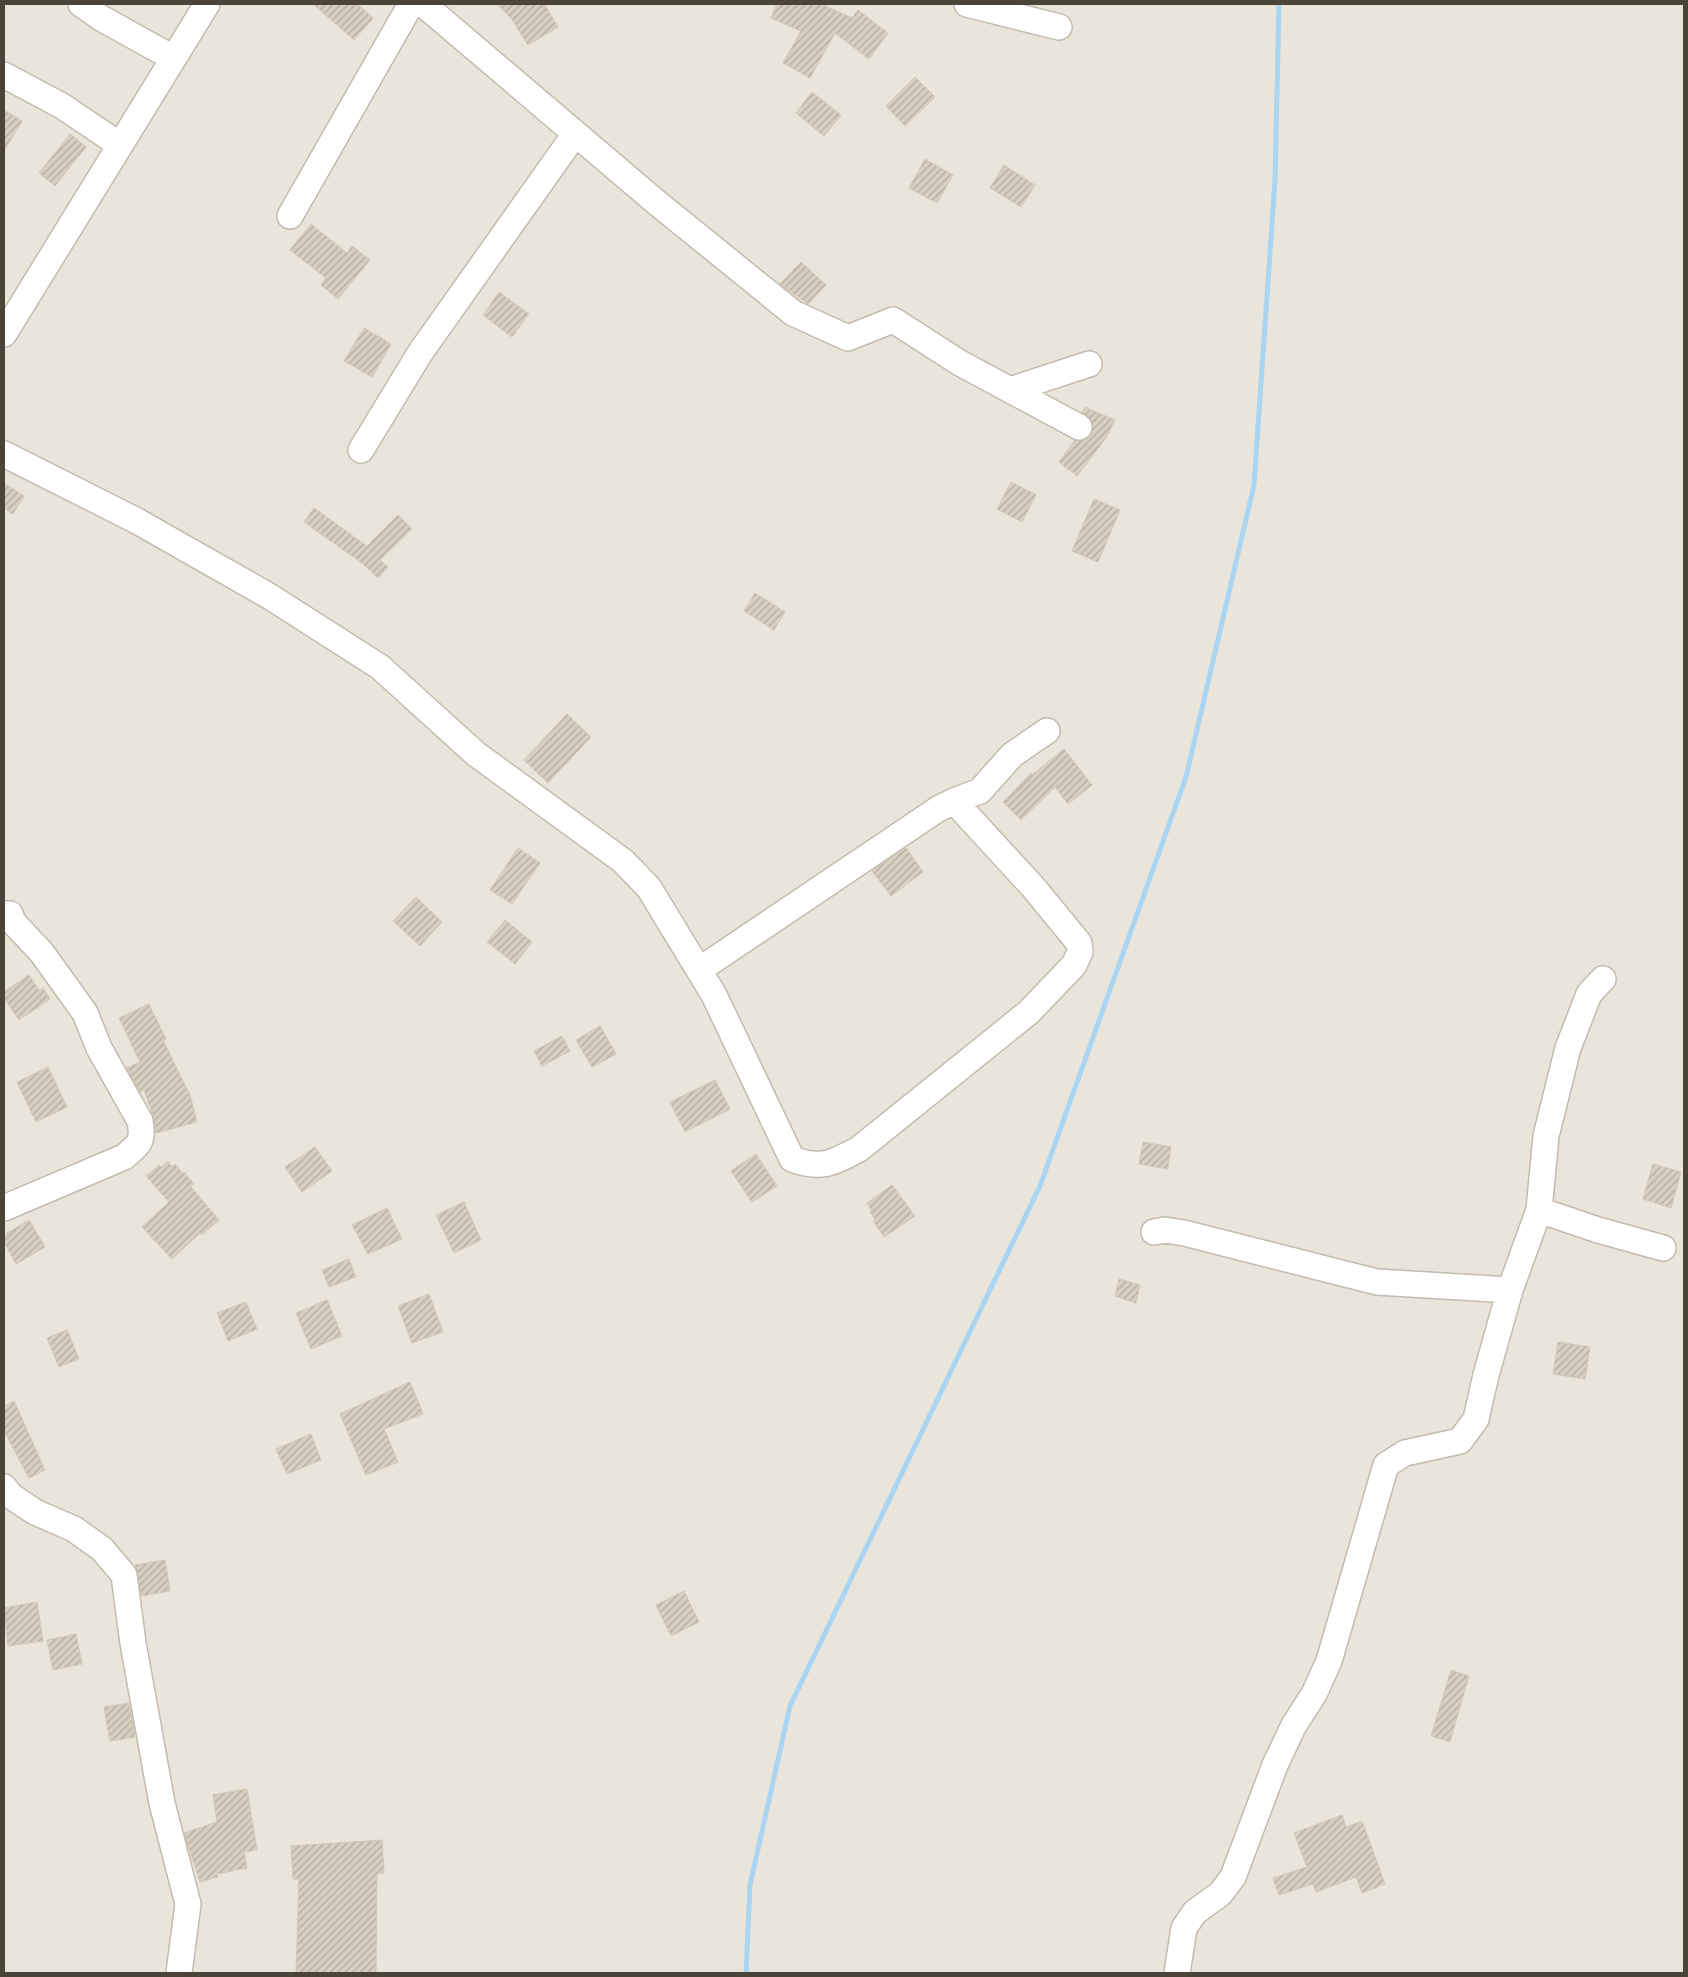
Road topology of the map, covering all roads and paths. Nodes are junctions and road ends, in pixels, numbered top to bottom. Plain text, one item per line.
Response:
1 (81, 4) edge
2 (207, 4) edge
3 (411, 4) edge
4 (423, 4) edge
5 (967, 4) edge
6 (1059, 27) dead end
7 (174, 58) junction
8 (4, 75) edge
9 (575, 134) junction
10 (120, 145) junction
11 (290, 216) dead end
12 (4, 334) edge
13 (1089, 364) dead end
14 (1010, 390) junction
15 (1079, 427) dead end
16 (361, 450) dead end
17 (4, 454) edge
18 (1047, 731) dead end
19 (954, 801) junction
20 (4, 914) edge
21 (699, 970) junction
22 (1603, 979) dead end
23 (4, 1208) edge
24 (1540, 1210) junction
25 (1154, 1232) dead end
26 (1664, 1248) dead end
27 (1510, 1290) junction
28 (4, 1487) edge
29 (180, 1973) edge
30 (1176, 1973) edge

1 - 7 street
2 - 7 street
3 - 11 street
4 - 9 street
5 - 6 street
7 - 10 street
8 - 10 street
9 - 14 street
9 - 16 street
10 - 12 street
13 - 14 street
14 - 15 street
17 - 21 street
18 - 19 street
19 - 21 street
19 - 21 street
20 - 23 street
22 - 24 street
24 - 26 street
24 - 27 street
25 - 27 street
27 - 30 street
28 - 29 street

